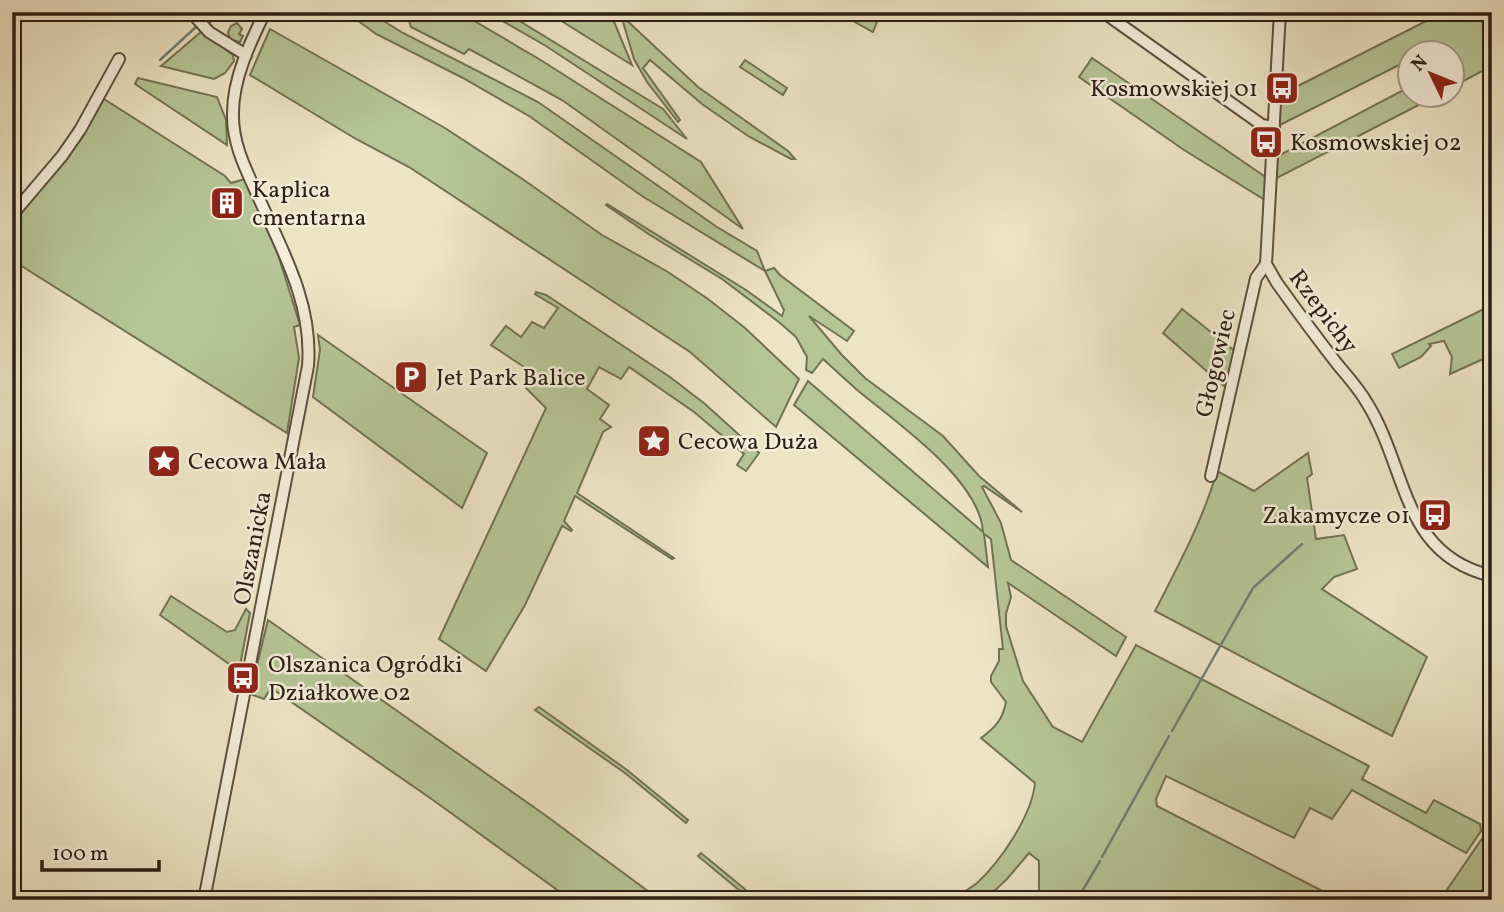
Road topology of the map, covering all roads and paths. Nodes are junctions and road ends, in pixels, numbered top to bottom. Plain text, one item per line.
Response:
1 (191, 12) edge
2 (265, 12) edge
3 (1103, 12) edge
4 (1280, 12) edge
5 (246, 54) junction
6 (119, 59) dead end
7 (1274, 127) junction
8 (12, 215) edge
9 (1266, 264) junction
10 (1211, 476) dead end
11 (1492, 576) edge
12 (204, 900) edge

1 - 5 street
2 - 5 street, Olszanicka
3 - 7 street
4 - 7 street, Rzepichy
5 - 12 street, Olszanicka
6 - 8 street
7 - 9 street, Rzepichy
9 - 10 street, Głogowiec
9 - 11 street, Rzepichy

